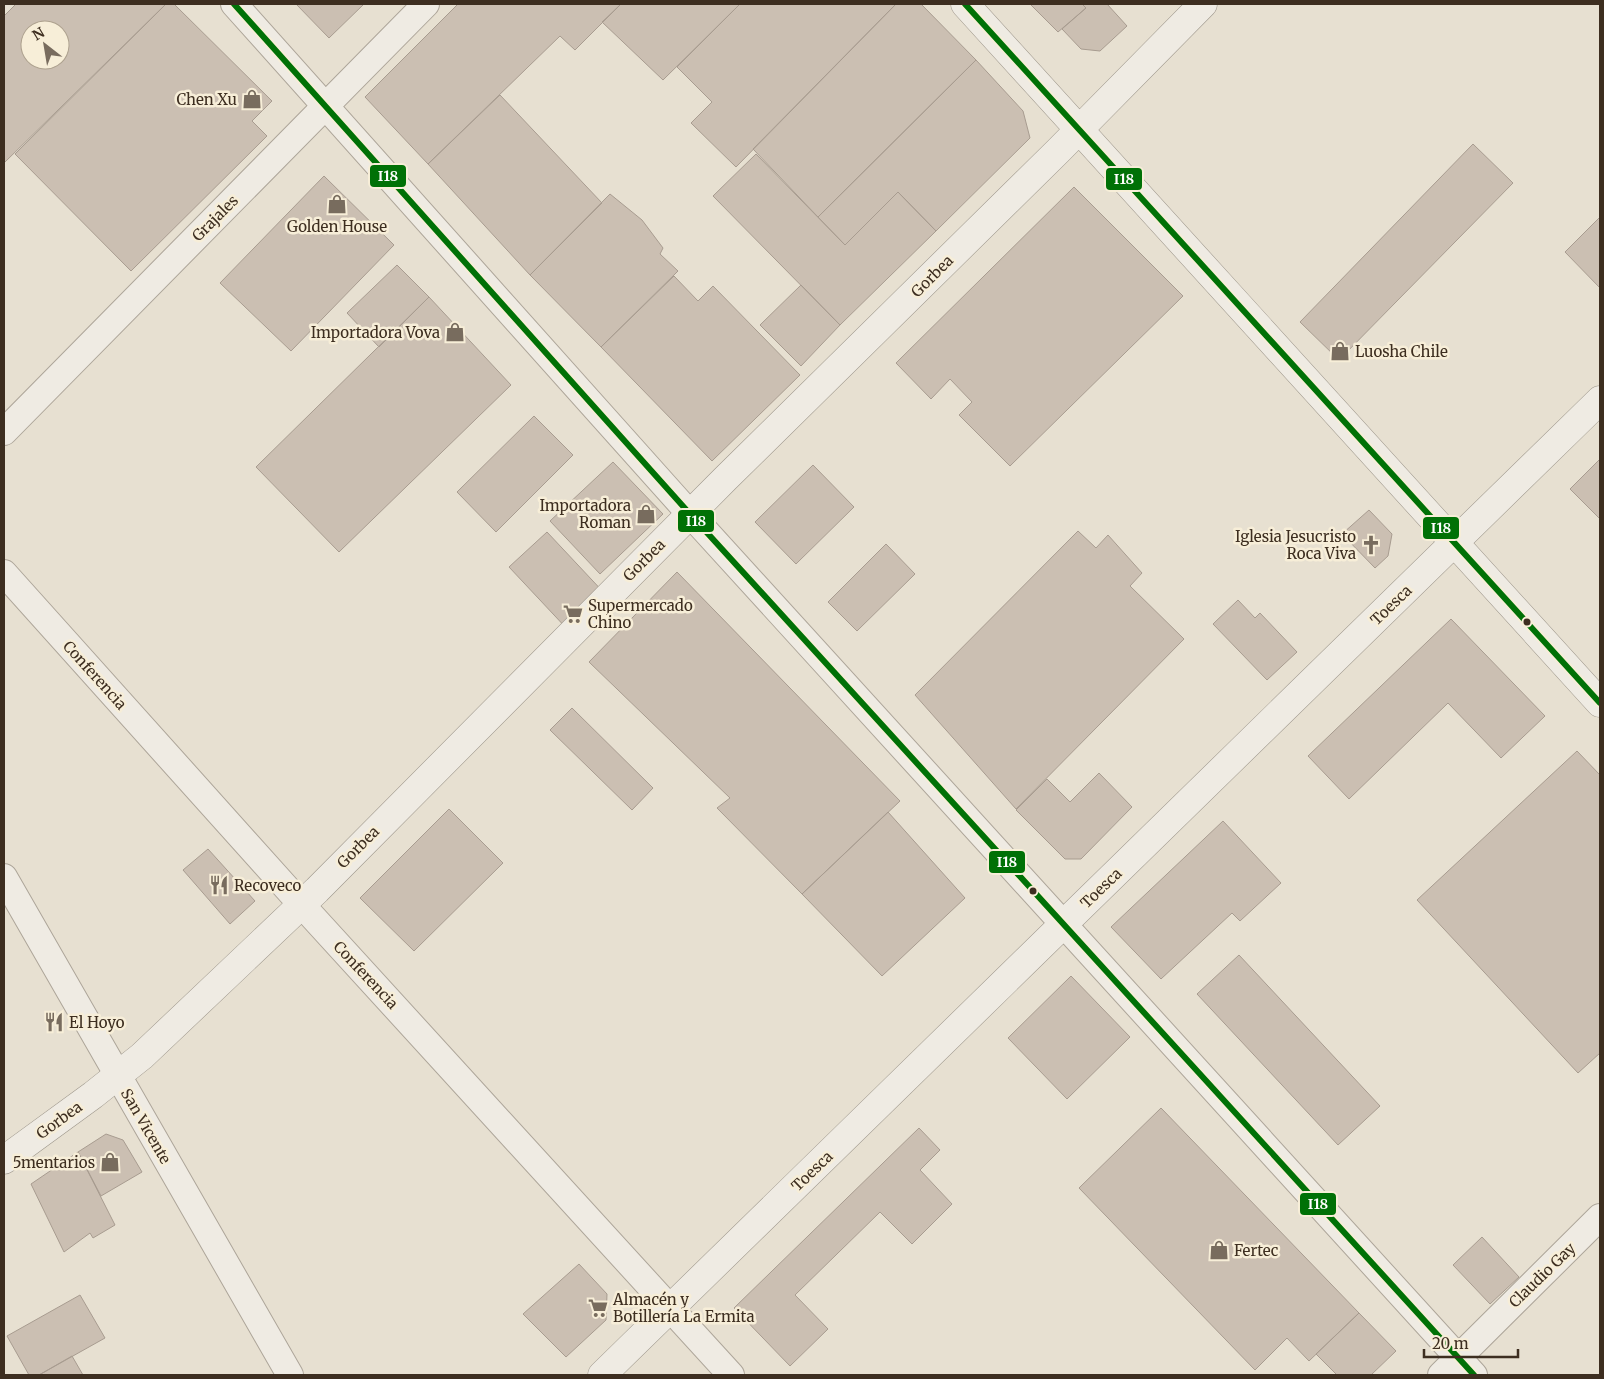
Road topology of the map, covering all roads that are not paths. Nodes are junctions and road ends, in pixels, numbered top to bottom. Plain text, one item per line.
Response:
1 (234, 4) edge
2 (426, 4) edge
3 (965, 4) edge
4 (1203, 4) edge
5 (327, 106) junction
6 (1078, 130) junction
7 (1600, 400) edge
8 (4, 432) edge
9 (690, 514) junction
10 (1455, 542) junction
11 (4, 573) edge
12 (1600, 703) edge
13 (4, 877) edge
14 (301, 904) junction
15 (1064, 924) junction
16 (117, 1076) junction
17 (4, 1160) edge
18 (1600, 1217) edge
19 (671, 1308) junction
20 (1458, 1370) edge
21 (290, 1375) edge
22 (602, 1375) edge
23 (731, 1375) edge

1 - 5 street
2 - 5 street, Grajales
3 - 6 street
4 - 6 street, Gorbea
5 - 8 street, Grajales
5 - 9 street
6 - 9 street, Gorbea
6 - 10 street
7 - 10 street, Toesca
9 - 14 street, Gorbea
9 - 15 street
10 - 12 street
10 - 15 street, Toesca
11 - 14 street, Conferencia
13 - 16 street, San Vicente
14 - 16 street, Gorbea
14 - 19 street, Conferencia
15 - 19 street, Toesca
15 - 20 street
16 - 17 street, Gorbea
16 - 21 street, San Vicente
18 - 20 street, Claudio Gay
19 - 22 street, Toesca
19 - 23 street, Conferencia

